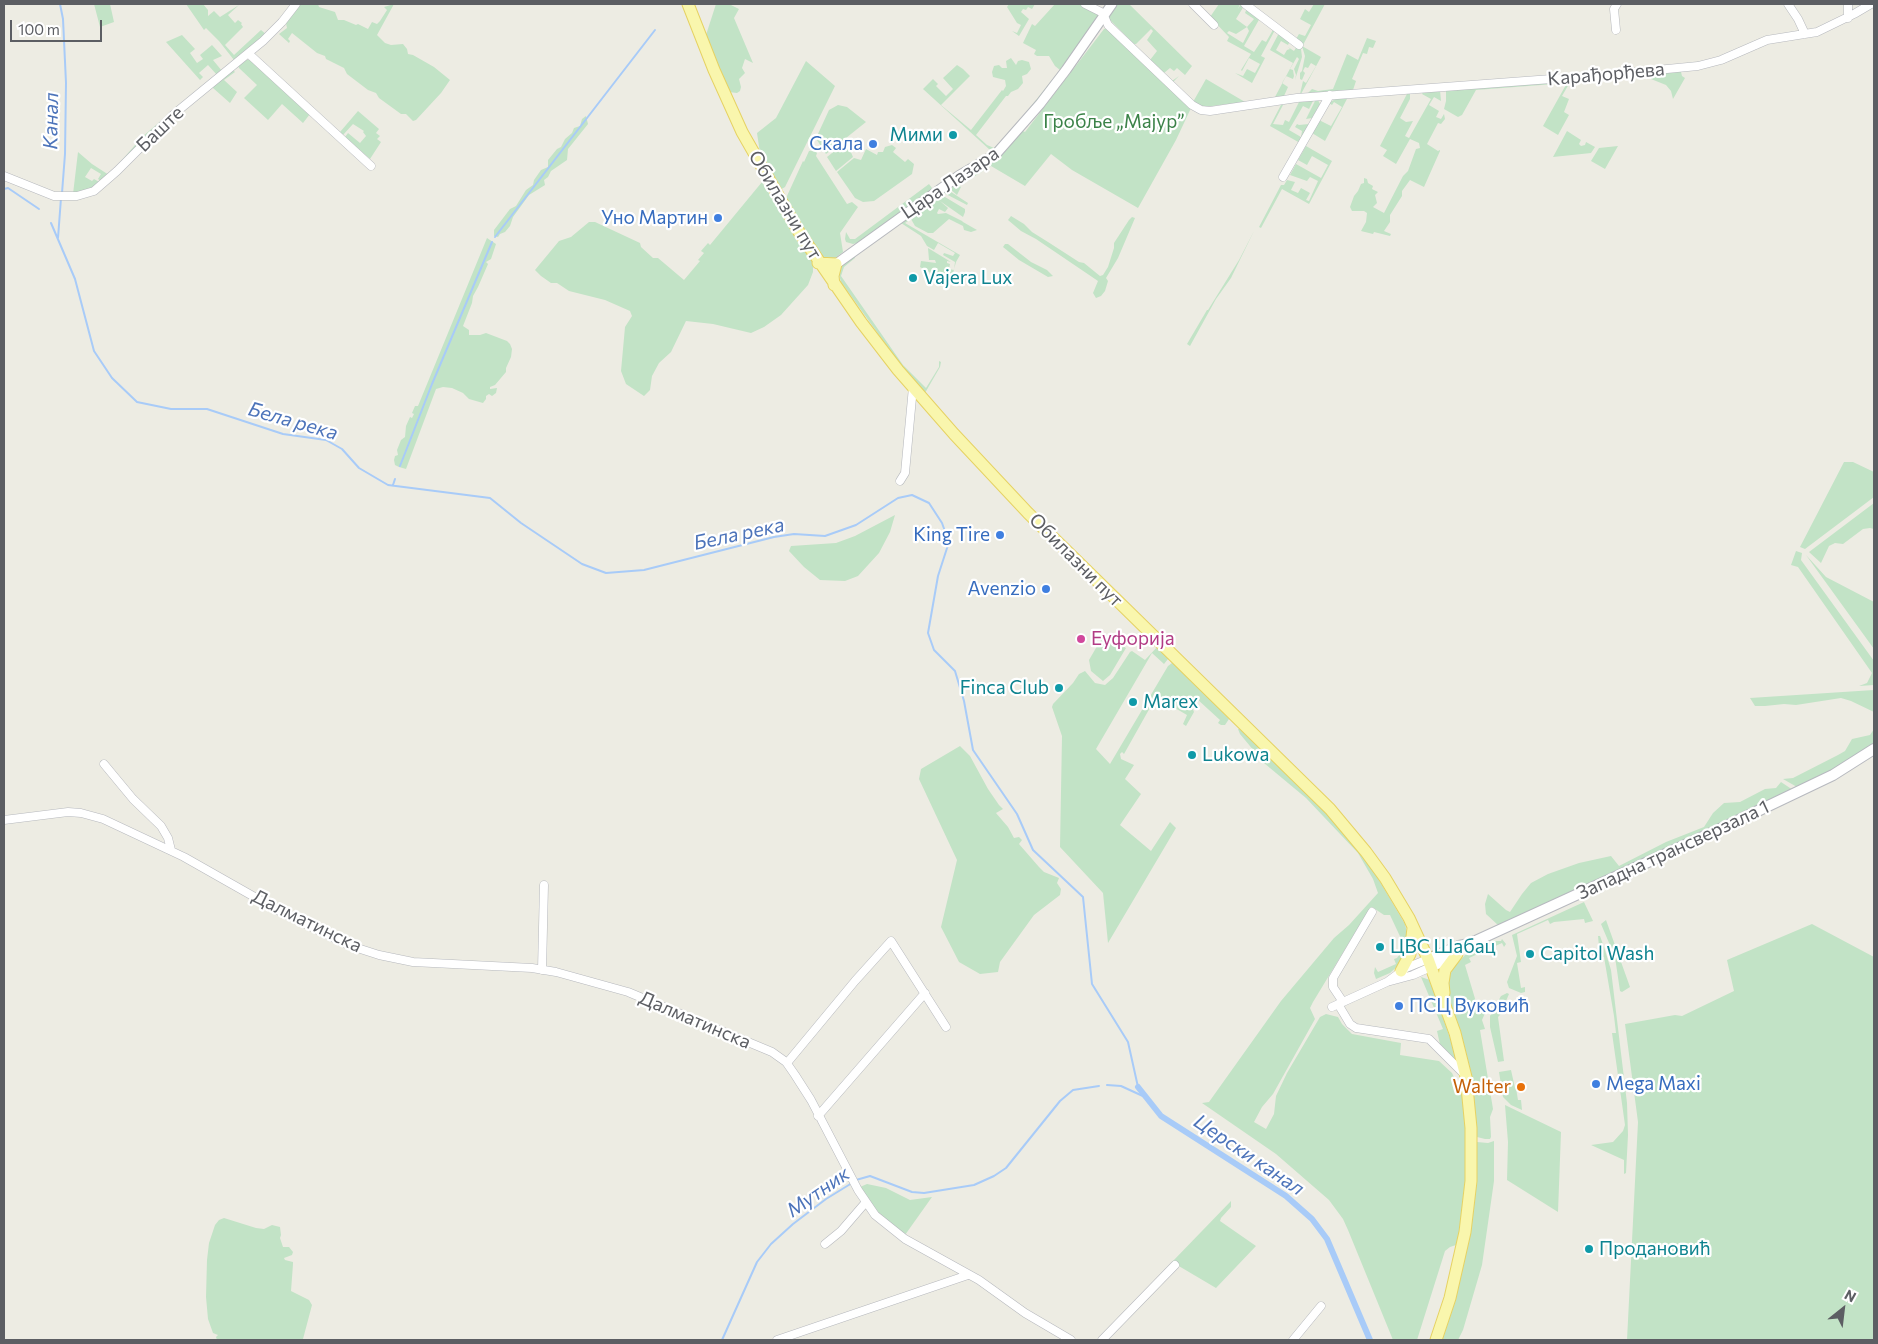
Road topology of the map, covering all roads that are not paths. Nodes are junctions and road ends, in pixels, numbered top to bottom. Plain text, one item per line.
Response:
1 (296, 4) edge
2 (688, 4) edge
3 (1085, 4) edge
4 (1112, 4) edge
5 (1193, 4) edge
6 (1245, 4) edge
7 (1617, 4) edge
8 (1788, 4) edge
9 (1848, 4) edge
10 (1871, 4) edge
11 (1104, 15) junction
12 (1848, 18) junction
13 (1214, 25) dead end
14 (1616, 30) dead end
15 (1805, 34) junction
16 (1299, 45) dead end
17 (249, 54) junction
18 (1330, 95) junction
19 (371, 166) dead end
20 (4, 176) edge
21 (1284, 177) dead end
22 (836, 264) junction
23 (822, 268) junction
24 (834, 286) junction
25 (913, 387) junction
26 (900, 481) dead end
27 (1874, 749) edge
28 (104, 764) dead end
29 (4, 820) edge
30 (171, 850) junction
31 (544, 885) dead end
32 (1372, 912) dead end
33 (1413, 926) junction
34 (1469, 944) junction
35 (1457, 954) junction
36 (1430, 963) junction
37 (542, 970) junction
38 (1401, 971) junction
39 (1387, 982) junction
40 (925, 993) junction
41 (1338, 1004) junction
42 (1446, 1007) junction
43 (946, 1027) dead end
44 (786, 1064) junction
45 (1465, 1075) junction
46 (818, 1116) junction
47 (866, 1202) junction
48 (825, 1244) dead end
49 (1175, 1265) dead end
50 (968, 1274) junction
51 (1321, 1306) dead end
52 (801, 1332) junction
53 (777, 1340) edge
54 (804, 1340) edge
55 (1071, 1340) edge
56 (1102, 1340) edge
57 (1293, 1340) edge
58 (1436, 1340) edge

1 - 17 street, Баште
2 - 23 main road, Обилазни пут
3 - 11 street
4 - 11 street, Цара Лазара
5 - 13 street
6 - 16 street
7 - 14 street
8 - 15 street
9 - 12 street
10 - 12 street, Карађорђева
11 - 18 street, Карађорђева
11 - 22 street, Цара Лазара
12 - 15 street, Карађорђева
15 - 18 street, Карађорђева
17 - 19 street
17 - 20 street, Баште
18 - 21 street
22 - 23 main road
22 - 24 main road
23 - 24 main road, Обилазни пут
24 - 25 main road, Обилазни пут
25 - 26 street
25 - 33 main road, Обилазни пут
27 - 34 main road, Западна трансверзала 1
28 - 30 street
29 - 30 street, Далматинска
30 - 37 street, Далматинска
31 - 37 street
32 - 41 street
33 - 36 main road, Обилазни пут
33 - 38 main road
34 - 35 main road, Западна трансверзала 1
34 - 36 main road, Западна трансверзала 1
35 - 36 main road, Западна трансверзала 1
35 - 42 main road
36 - 38 street
36 - 39 street
36 - 42 main road, Обилазни пут
37 - 44 street, Далматинска
38 - 39 street
39 - 41 street
40 - 43 street
40 - 44 street
40 - 46 street
41 - 45 street
42 - 45 main road, Обилазни пут
44 - 46 street, Далматинска
45 - 58 main road, Обилазни пут
46 - 47 street, Далматинска
47 - 48 street
47 - 50 street, Далматинска
49 - 56 street
50 - 52 street
50 - 55 street, Далматинска
51 - 57 street
52 - 53 street
52 - 54 street

